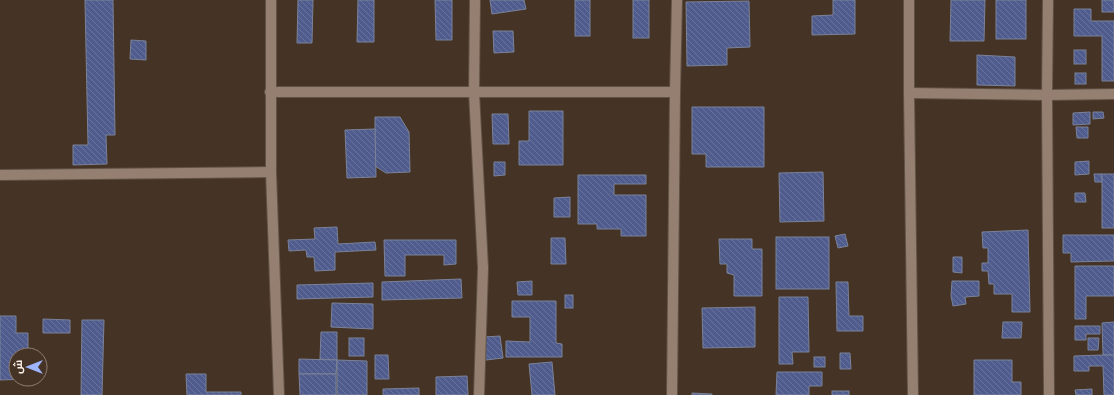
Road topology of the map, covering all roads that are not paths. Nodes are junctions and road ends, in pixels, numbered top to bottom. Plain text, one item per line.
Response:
1 (271, 0) edge
2 (475, 0) edge
3 (677, 0) edge
4 (909, 0) edge
5 (1048, 0) edge
6 (270, 92) junction
7 (474, 92) junction
8 (675, 92) junction
9 (909, 93) junction
10 (1114, 94) edge
11 (1047, 95) junction
12 (271, 172) junction
13 (0, 175) edge
14 (279, 395) edge
15 (479, 395) edge
16 (672, 395) edge
17 (913, 395) edge
18 (1049, 395) edge

1 - 6 street
2 - 7 street
3 - 8 street
4 - 9 street
5 - 11 street
6 - 7 street
6 - 12 street
7 - 8 street
7 - 15 street
8 - 16 street
9 - 11 street
9 - 17 street
10 - 11 street
11 - 18 street
12 - 13 street
12 - 14 street

